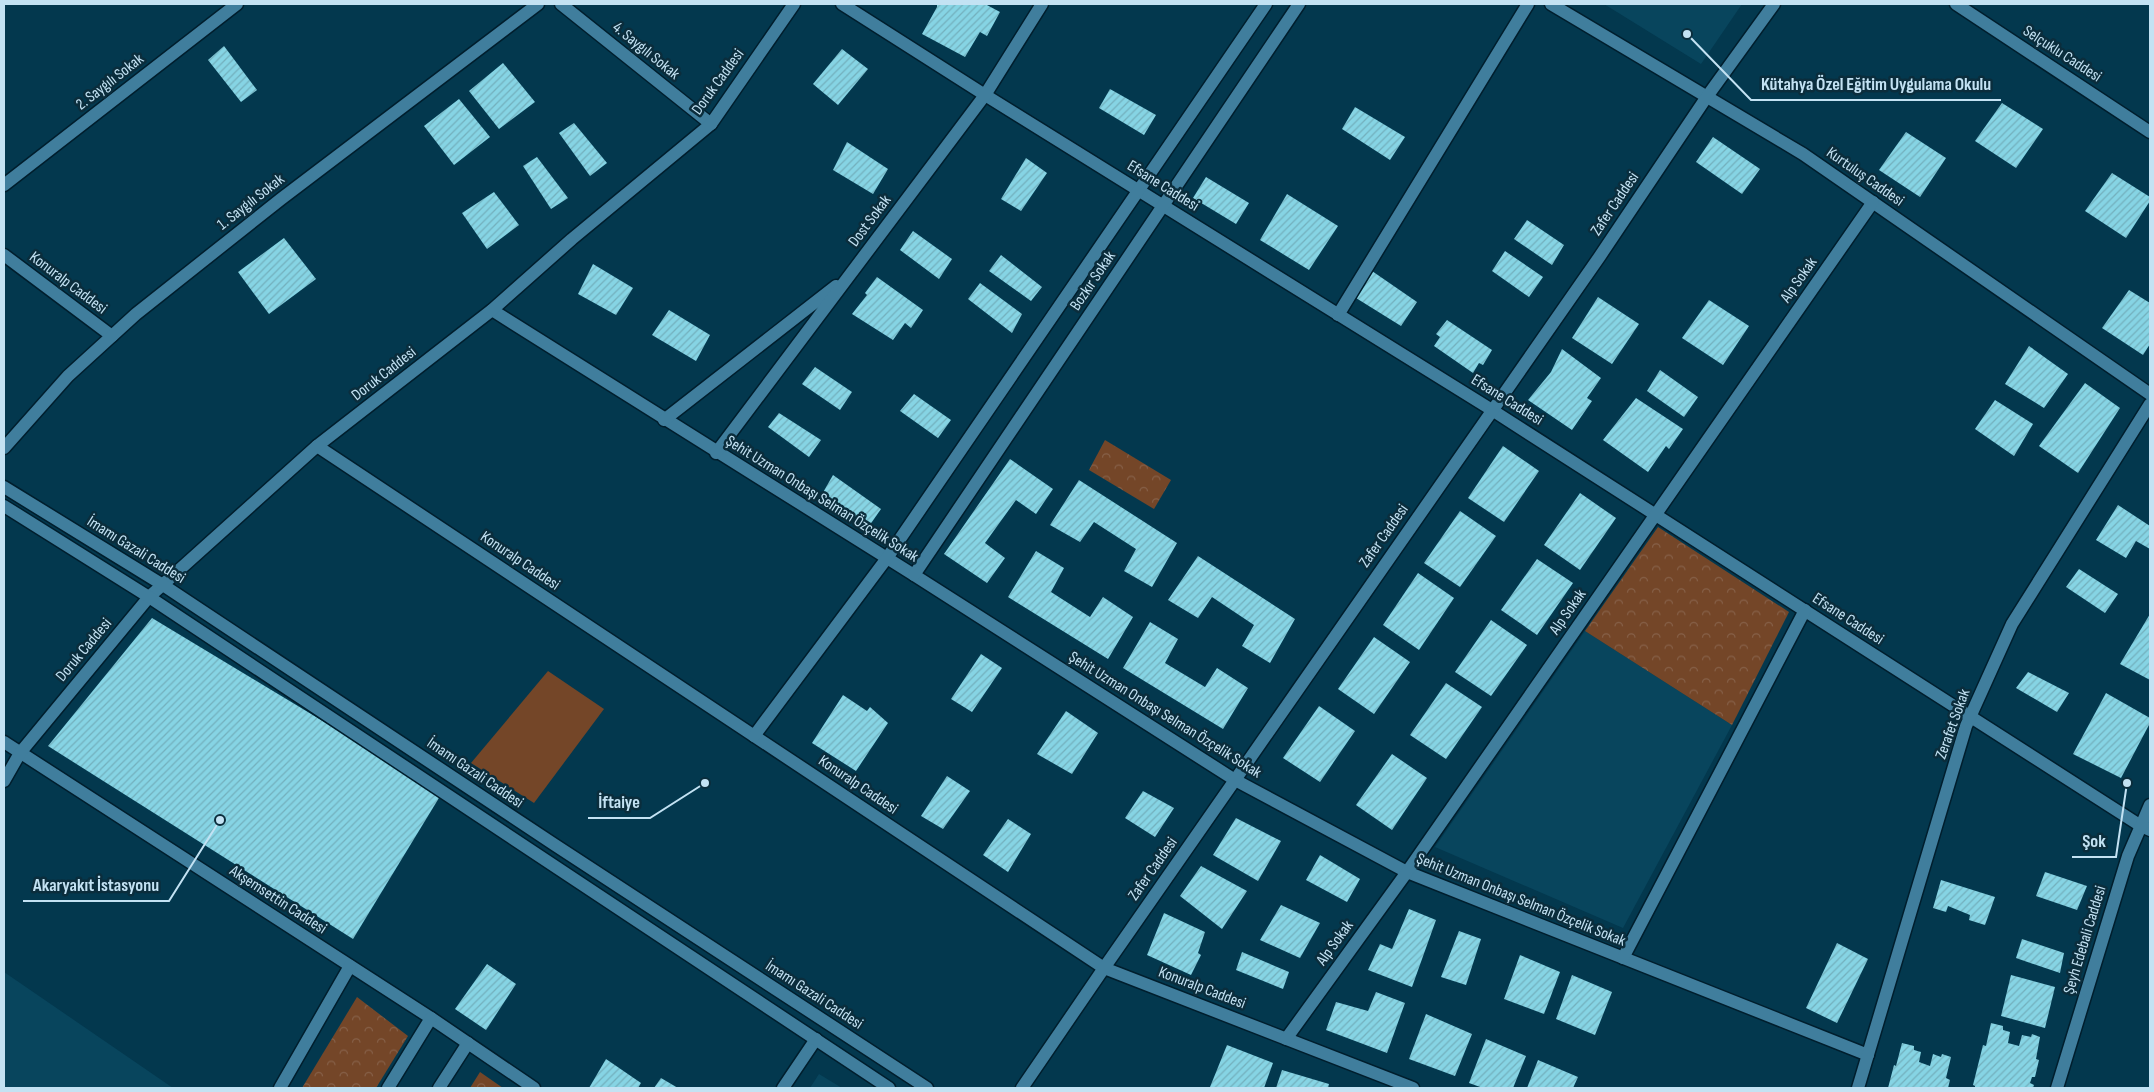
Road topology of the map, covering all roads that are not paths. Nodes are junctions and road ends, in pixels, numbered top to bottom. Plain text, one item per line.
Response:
1 (237, 4) edge
2 (538, 4) edge
3 (561, 4) edge
4 (794, 4) edge
5 (842, 4) edge
6 (1042, 4) edge
7 (1266, 4) edge
8 (1299, 4) edge
9 (1528, 4) edge
10 (1551, 4) edge
11 (1774, 4) edge
12 (1956, 4) edge
13 (985, 95) junction
14 (1706, 98) junction
15 (711, 124) junction
16 (2150, 132) edge
17 (4, 185) edge
18 (1139, 190) junction
19 (1873, 202) junction
20 (1164, 206) junction
21 (4, 255) edge
22 (850, 275) junction
23 (492, 310) junction
24 (1338, 314) junction
25 (112, 336) junction
26 (2150, 394) edge
27 (2150, 404) edge
28 (1492, 410) junction
29 (664, 420) junction
30 (317, 446) junction
31 (4, 448) edge
32 (716, 453) junction
33 (4, 487) edge
34 (4, 506) edge
35 (1656, 514) junction
36 (887, 558) junction
37 (914, 575) junction
38 (163, 585) junction
39 (149, 597) junction
40 (1805, 610) junction
41 (1970, 717) junction
42 (754, 736) junction
43 (4, 742) edge
44 (20, 753) junction
45 (1235, 780) junction
46 (4, 782) edge
47 (2150, 805) edge
48 (2146, 828) edge
49 (1407, 872) junction
50 (1623, 958) junction
51 (350, 966) junction
52 (1104, 968) junction
53 (431, 1018) junction
54 (816, 1039) junction
55 (1286, 1039) junction
56 (468, 1042) junction
57 (1868, 1055) junction
58 (280, 1088) edge
59 (388, 1088) edge
60 (439, 1088) edge
61 (534, 1088) edge
62 (783, 1088) edge
63 (889, 1088) edge
64 (927, 1088) edge
65 (1022, 1088) edge
66 (1413, 1088) edge
67 (1858, 1088) edge
68 (2057, 1088) edge

1 - 17 street, 2. Saygılı Sokak
2 - 25 street, 1. Saygılı Sokak
3 - 15 street, 4. Saygılı Sokak
4 - 15 street, Doruk Caddesi
5 - 13 street, Efsane Caddesi
6 - 13 street, Dost Sokak
7 - 18 street, Bozkır Sokak
8 - 20 street, Bozkır Sokak
9 - 24 street
10 - 14 street, Kurtuluş Caddesi
11 - 14 street, Zafer Caddesi
12 - 16 street, Selçuklu Caddesi
13 - 18 street, Efsane Caddesi
13 - 22 street, Dost Sokak
14 - 19 street, Kurtuluş Caddesi
14 - 28 street, Zafer Caddesi
15 - 23 street, Doruk Caddesi
18 - 20 street, Efsane Caddesi
18 - 36 street, Bozkır Sokak
19 - 26 street, Kurtuluş Caddesi
19 - 35 street, Alp Sokak
20 - 24 street, Efsane Caddesi
20 - 37 street, Bozkır Sokak
21 - 25 street, Konuralp Caddesi
22 - 29 street
22 - 32 street, Dost Sokak
23 - 29 street, Şehit Uzman Onbaşı Selman Özçelik Sokak
23 - 30 street, Doruk Caddesi
24 - 28 street, Efsane Caddesi
25 - 31 street, 1. Saygılı Sokak
27 - 41 street, Zerafet Sokak
28 - 35 street, Efsane Caddesi
28 - 45 street, Zafer Caddesi
29 - 32 street, Şehit Uzman Onbaşı Selman Özçelik Sokak
30 - 38 street, Doruk Caddesi
30 - 42 street, Konuralp Caddesi
32 - 36 street, Şehit Uzman Onbaşı Selman Özçelik Sokak
33 - 38 street, İmamı Gazali Caddesi
34 - 39 street, İmamı Gazali Caddesi
35 - 40 street, Efsane Caddesi
35 - 49 street, Alp Sokak
36 - 37 street, Şehit Uzman Onbaşı Selman Özçelik Sokak
36 - 42 street, Bozkır Sokak
37 - 45 street, Şehit Uzman Onbaşı Selman Özçelik Sokak
38 - 39 street, Doruk Caddesi
38 - 64 street, İmamı Gazali Caddesi
39 - 44 street, Doruk Caddesi
39 - 54 street, İmamı Gazali Caddesi
40 - 41 street, Efsane Caddesi
40 - 50 street
41 - 48 street, Efsane Caddesi
41 - 57 street, Zerafet Sokak
42 - 52 street, Konuralp Caddesi
43 - 44 street, Akşemsettin Caddesi
44 - 46 street, Doruk Caddesi
44 - 51 street, Akşemsettin Caddesi
45 - 49 street, Şehit Uzman Onbaşı Selman Özçelik Sokak
45 - 52 street, Zafer Caddesi
47 - 48 street, Şeyh Edebali Caddesi
48 - 68 street, Şeyh Edebali Caddesi
49 - 50 street, Şehit Uzman Onbaşı Selman Özçelik Sokak
49 - 55 street, Alp Sokak
50 - 57 street, Şehit Uzman Onbaşı Selman Özçelik Sokak
51 - 53 street, Akşemsettin Caddesi
51 - 58 street
52 - 55 street, Konuralp Caddesi
52 - 65 street, Zafer Caddesi
53 - 56 street, Akşemsettin Caddesi
53 - 59 street
54 - 62 street
54 - 63 street, İmamı Gazali Caddesi
55 - 66 street, Konuralp Caddesi
56 - 60 street
56 - 61 street, Akşemsettin Caddesi
57 - 67 street, Zerafet Sokak

